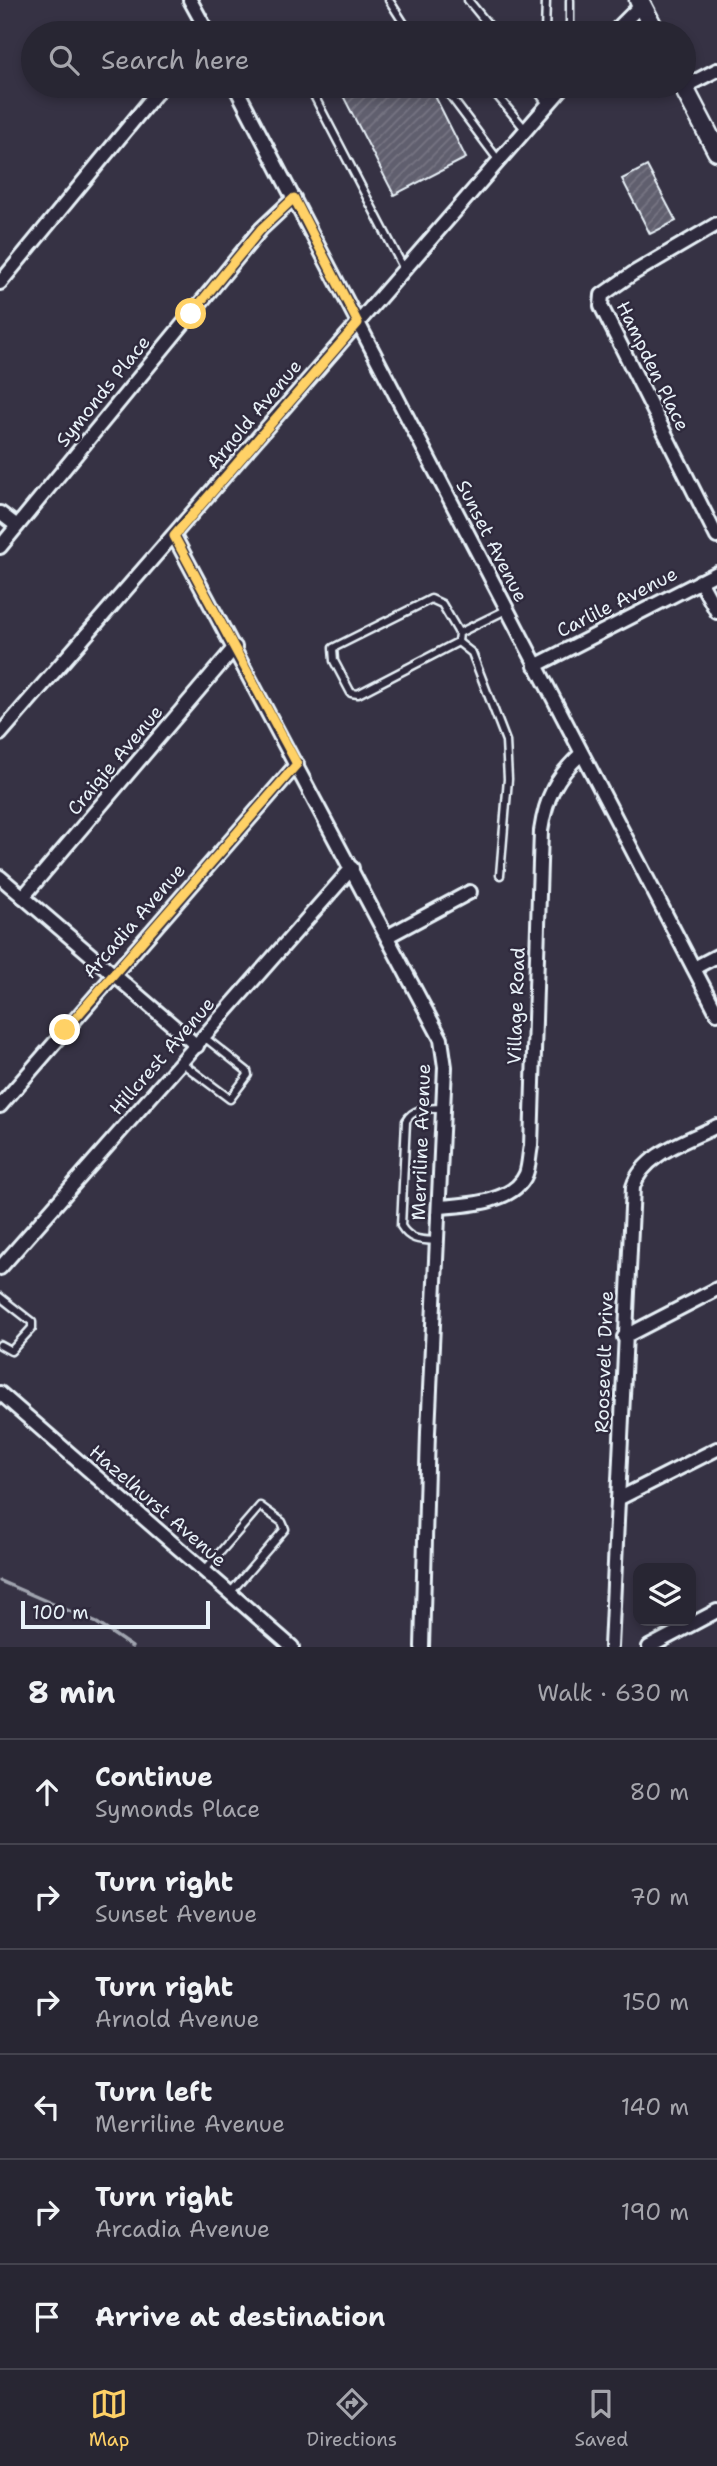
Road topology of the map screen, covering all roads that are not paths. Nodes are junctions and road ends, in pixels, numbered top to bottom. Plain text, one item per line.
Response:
1 (190, 0) edge
2 (389, 0) edge
3 (546, 0) edge
4 (570, 0) edge
5 (470, 1) edge
6 (640, 2) edge
7 (201, 21) edge
8 (402, 21) edge
9 (486, 21) edge
10 (545, 21) edge
11 (570, 21) edge
12 (623, 21) edge
13 (650, 21) edge
14 (717, 69) edge
15 (696, 80) edge
16 (152, 98) edge
17 (241, 98) edge
18 (315, 98) edge
19 (452, 98) edge
20 (499, 98) edge
21 (543, 98) edge
22 (553, 98) edge
23 (689, 98) edge
24 (548, 105) junction
25 (526, 131) junction
26 (717, 151) edge
27 (499, 161) junction
28 (294, 198) junction
29 (717, 224) edge
30 (404, 269) junction
31 (0, 283) edge
32 (358, 323) junction
33 (0, 513) edge
34 (17, 526) junction
35 (174, 536) junction
36 (717, 537) edge
37 (0, 547) edge
38 (717, 573) edge
39 (700, 581) junction
40 (506, 610) junction
41 (717, 612) edge
42 (459, 633) junction
43 (458, 642) junction
44 (236, 647) junction
45 (535, 666) junction
46 (0, 734) edge
47 (581, 754) junction
48 (297, 764) junction
49 (352, 868) junction
50 (499, 875) dead end
51 (0, 877) edge
52 (470, 892) dead end
53 (23, 897) junction
54 (388, 936) junction
55 (717, 956) edge
56 (694, 968) junction
57 (113, 974) junction
58 (717, 1013) edge
59 (201, 1042) junction
60 (182, 1063) junction
61 (0, 1105) edge
62 (443, 1108) junction
63 (717, 1126) edge
64 (439, 1207) junction
65 (438, 1241) junction
66 (0, 1268) edge
67 (717, 1289) edge
68 (0, 1297) edge
69 (624, 1337) junction
70 (0, 1345) edge
71 (0, 1393) edge
72 (717, 1449) edge
73 (618, 1499) junction
74 (204, 1571) junction
75 (230, 1593) junction
76 (717, 1611) edge
77 (292, 1647) edge
78 (422, 1647) edge
79 (611, 1647) edge
80 (649, 1647) edge

1 - 7 street
2 - 8 lane
3 - 10 lane
4 - 11 lane
5 - 9 lane
6 - 12 street
6 - 13 main road
14 - 15 street
16 - 31 street
17 - 28 street, Sunset Avenue
18 - 30 lane
19 - 27 lane
20 - 25 lane
21 - 24 lane
22 - 24 street, Arnold Avenue
23 - 26 main road
24 - 25 street, Arnold Avenue
25 - 27 street, Arnold Avenue
27 - 30 street, Arnold Avenue
28 - 32 street, Sunset Avenue
28 - 34 street, Symonds Place
29 - 36 street, Hampden Place
30 - 32 street, Arnold Avenue
32 - 35 street, Arnold Avenue
32 - 40 street, Sunset Avenue
33 - 34 street
34 - 37 street, Symonds Place
35 - 44 street, Merriline Avenue
35 - 46 street, Arnold Avenue
38 - 39 street, Carlile Avenue
39 - 41 street
39 - 45 street, Carlile Avenue
40 - 42 lane
40 - 45 street, Sunset Avenue
42 - 43 lane
42 - 43 lane
43 - 50 lane
44 - 48 street, Merriline Avenue
44 - 53 street, Craigie Avenue
45 - 47 street, Sunset Avenue
47 - 56 street, Sunset Avenue
47 - 64 street, Village Road
48 - 49 street, Merriline Avenue
48 - 57 street, Arcadia Avenue
49 - 54 street, Merriline Avenue
49 - 59 street, Hillcrest Avenue
51 - 53 street
52 - 54 street
53 - 57 street
54 - 62 street, Merriline Avenue
55 - 56 street
56 - 58 street, Sunset Avenue
57 - 59 street
57 - 61 street, Arcadia Avenue
59 - 60 street, Hillcrest Avenue
59 - 60 lane
60 - 66 street, Hillcrest Avenue
62 - 64 street, Merriline Avenue
62 - 65 lane
63 - 69 street, Roosevelt Drive
64 - 65 street, Merriline Avenue
65 - 78 street, Merriline Avenue
67 - 69 street
68 - 70 lane
69 - 73 street, Roosevelt Drive
71 - 74 street, Hazelhurst Avenue
72 - 73 street
73 - 79 street, Roosevelt Drive
74 - 75 street, Hazelhurst Avenue
74 - 75 lane
75 - 77 street, Hazelhurst Avenue
76 - 80 street

